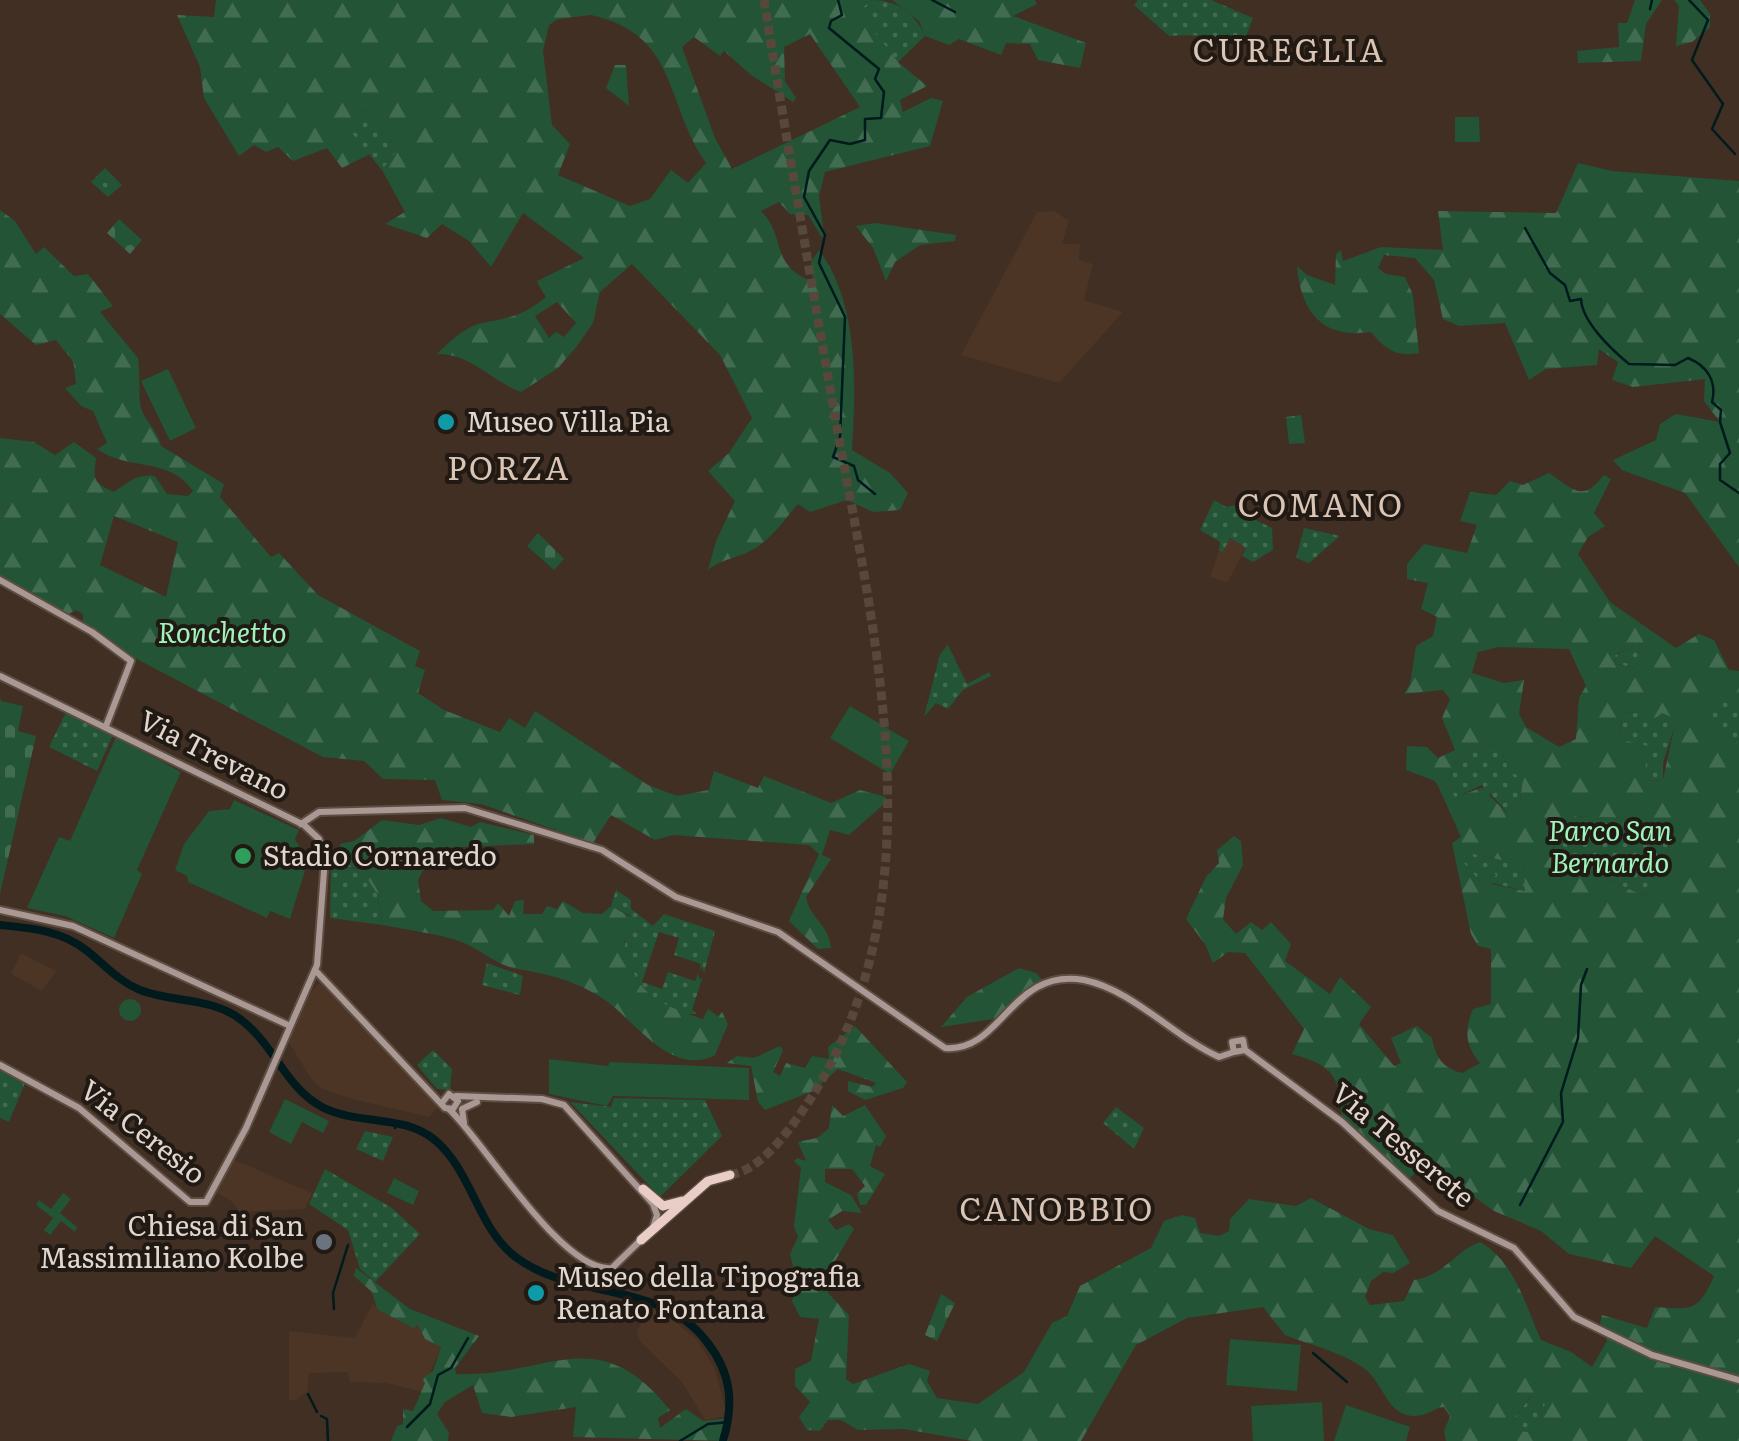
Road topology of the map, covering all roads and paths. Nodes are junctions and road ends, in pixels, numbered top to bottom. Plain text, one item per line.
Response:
1 (0, 580) edge
2 (0, 676) edge
3 (106, 726) junction
4 (301, 824) junction
5 (0, 910) edge
6 (314, 970) junction
7 (288, 1024) junction
8 (1245, 1050) junction
9 (1234, 1052) junction
10 (0, 1065) edge
11 (432, 1090) junction
12 (451, 1095) junction
13 (488, 1099) junction
14 (445, 1106) junction
15 (476, 1140) junction
16 (643, 1190) junction
17 (642, 1240) junction
18 (1739, 1380) edge

1 - 3 main road
2 - 3 main road, Via Trevano
3 - 4 main road, Via Trevano
4 - 6 main road
4 - 9 main road, Via Trevano
5 - 7 main road
6 - 7 main road
6 - 11 main road
7 - 10 main road, Via Ceresio
8 - 9 main road
8 - 9 main road
8 - 18 main road, Via Tesserete
11 - 12 main road
11 - 14 main road
12 - 13 main road
12 - 14 main road
12 - 14 main road
13 - 15 main road
13 - 16 main road
14 - 15 main road
15 - 17 main road
16 - 17 main road
16 - 17 highway

